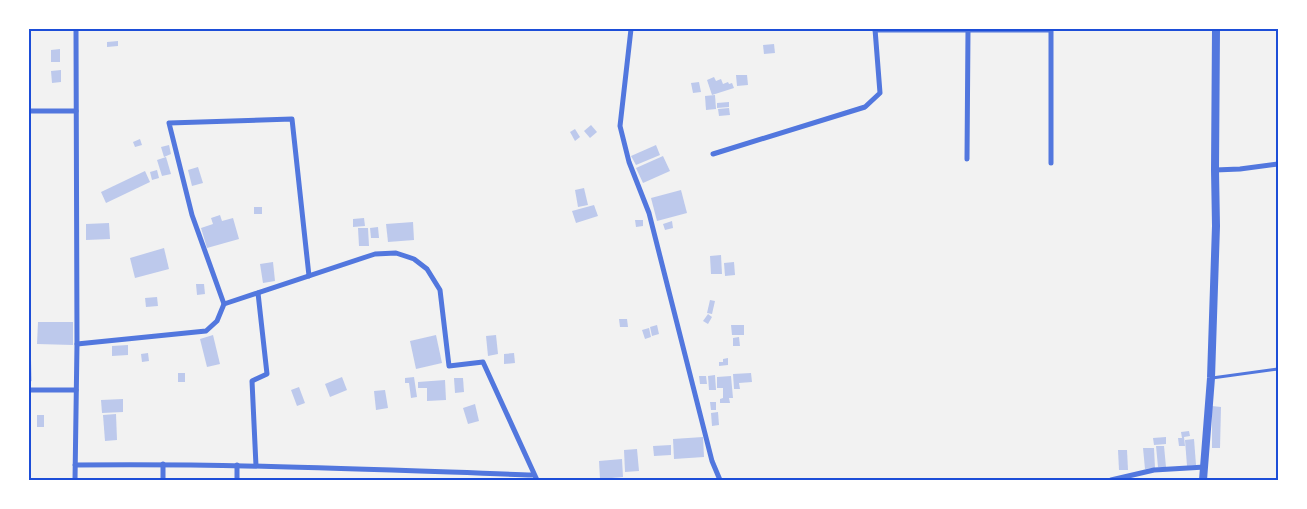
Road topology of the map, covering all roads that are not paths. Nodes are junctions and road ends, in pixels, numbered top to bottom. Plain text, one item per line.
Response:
1 (76, 29) edge
2 (631, 29) edge
3 (875, 29) edge
4 (1216, 29) edge
5 (968, 30) junction
6 (1001, 30) edge
7 (29, 111) edge
8 (76, 111) junction
9 (713, 154) dead end
10 (967, 159) dead end
11 (1051, 163) dead end
12 (1278, 164) edge
13 (1215, 170) junction
14 (308, 276) junction
15 (258, 293) junction
16 (224, 304) junction
17 (77, 344) junction
18 (1278, 369) edge
19 (1211, 378) junction
20 (29, 390) edge
21 (76, 390) junction
22 (163, 464) junction
23 (237, 465) junction
24 (75, 466) junction
25 (256, 466) junction
26 (1205, 467) junction
27 (535, 478) edge
28 (75, 480) edge
29 (163, 480) edge
30 (237, 480) edge
31 (720, 480) edge
32 (1111, 480) edge
33 (1203, 480) edge

1 - 8 street
2 - 31 street
3 - 5 street
3 - 9 street
4 - 13 street
5 - 6 street
5 - 10 street
6 - 11 street
7 - 8 street
8 - 17 street
12 - 13 street
13 - 19 street
14 - 15 street
14 - 16 street
14 - 27 street
15 - 16 street
15 - 25 street
16 - 17 street
17 - 21 street
18 - 19 lane
19 - 26 street
20 - 21 street
21 - 24 street
22 - 23 street
22 - 24 street
22 - 29 street
23 - 25 street
23 - 30 street
24 - 28 street
25 - 27 street
26 - 32 street
26 - 33 street

